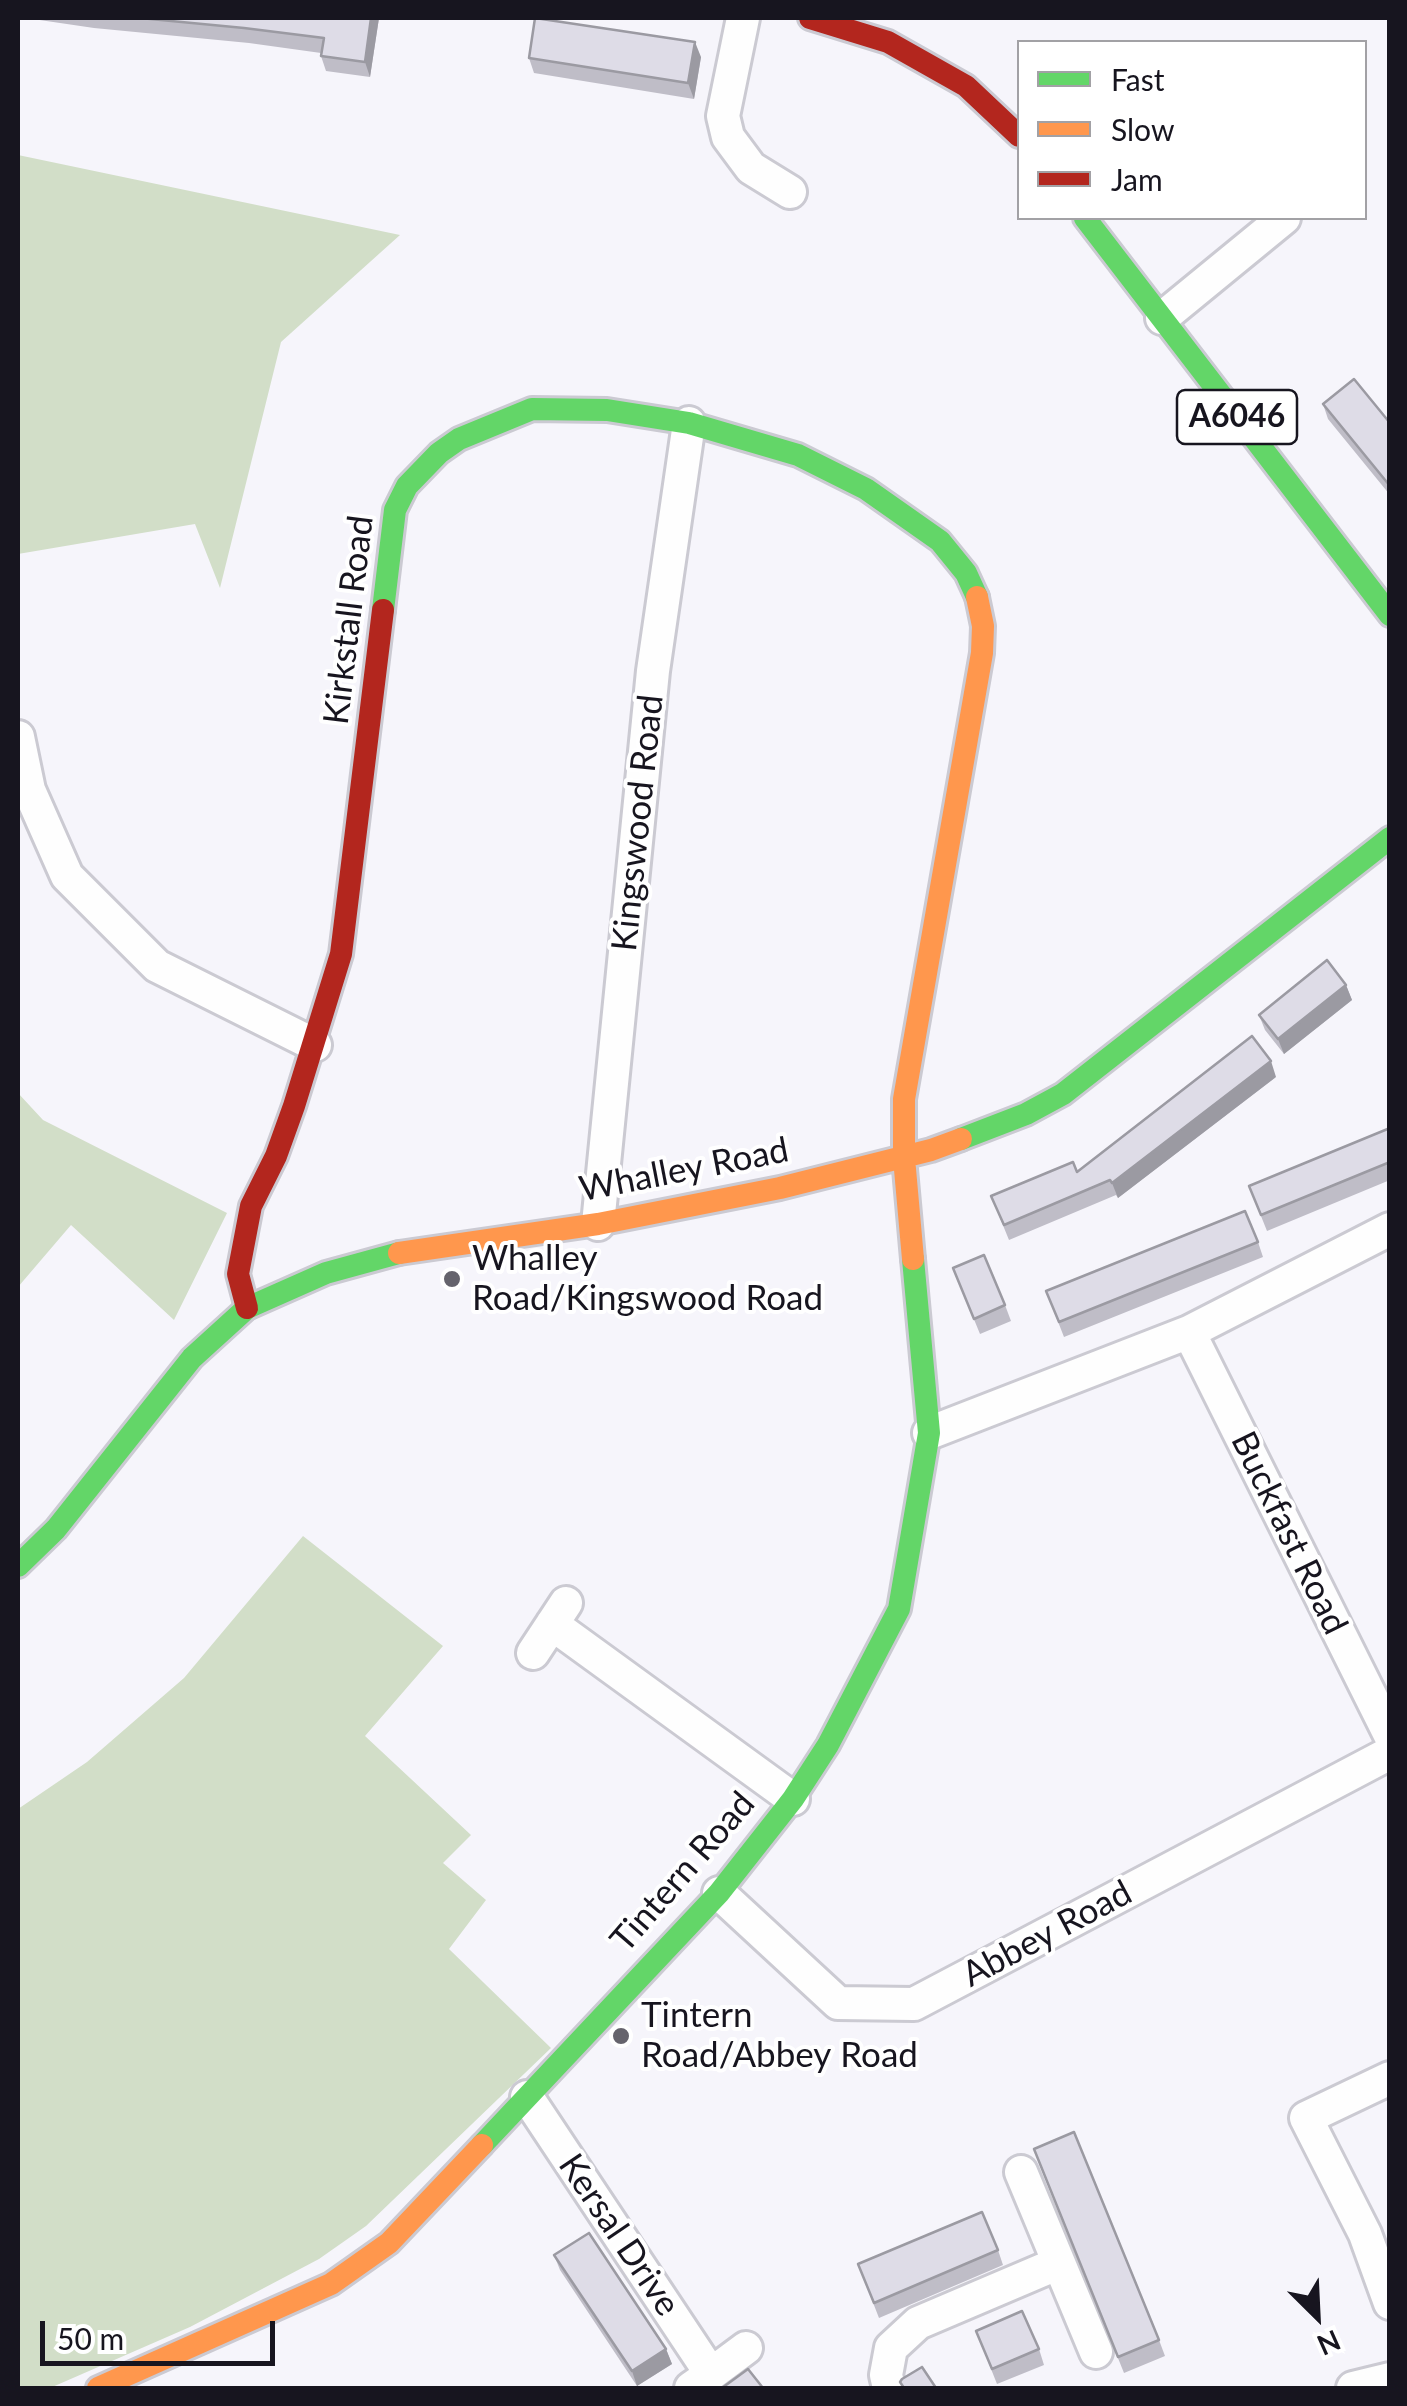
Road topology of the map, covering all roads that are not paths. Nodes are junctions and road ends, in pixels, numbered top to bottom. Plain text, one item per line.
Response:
1 (743, 18) edge
2 (810, 18) edge
3 (1017, 133) edge
4 (790, 192) dead end
5 (1088, 220) edge
6 (1282, 220) edge
7 (1162, 318) junction
8 (689, 424) junction
9 (1390, 616) edge
10 (18, 737) edge
11 (1390, 838) edge
12 (315, 1045) junction
13 (904, 1158) junction
14 (598, 1224) junction
15 (1390, 1228) edge
16 (247, 1308) junction
17 (1189, 1332) junction
18 (929, 1433) junction
19 (18, 1566) edge
20 (533, 1653) dead end
21 (1390, 1735) edge
22 (1390, 1752) edge
23 (793, 1800) junction
24 (719, 1894) junction
25 (1390, 2078) edge
26 (526, 2097) junction
27 (1021, 2172) dead end
28 (1059, 2263) junction
29 (1390, 2303) edge
30 (746, 2348) dead end
31 (1096, 2352) dead end
32 (1390, 2379) edge
33 (701, 2381) edge
34 (98, 2388) edge
35 (890, 2388) edge
36 (1353, 2388) edge

1 - 4 street
2 - 3 street
5 - 7 street, A6046
6 - 7 street
7 - 9 street, A6046
8 - 12 street, Kirkstall Road
8 - 13 street, Kirkstall Road
8 - 14 street, Kingswood Road
10 - 12 street
11 - 13 street, Whalley Road
12 - 16 street, Kirkstall Road
13 - 14 street, Whalley Road
13 - 18 street, Tintern Road
14 - 16 street, Whalley Road
15 - 17 street
16 - 19 street, Whalley Road
17 - 18 street
17 - 21 street, Buckfast Road
18 - 23 street, Tintern Road
20 - 23 street
22 - 24 street, Abbey Road
23 - 24 street, Tintern Road
24 - 26 street, Tintern Road
25 - 29 street
26 - 33 street, Kersal Drive
26 - 34 street, Tintern Road
27 - 28 street
28 - 31 street
28 - 35 street
30 - 33 street, Kersal Drive
32 - 36 street

